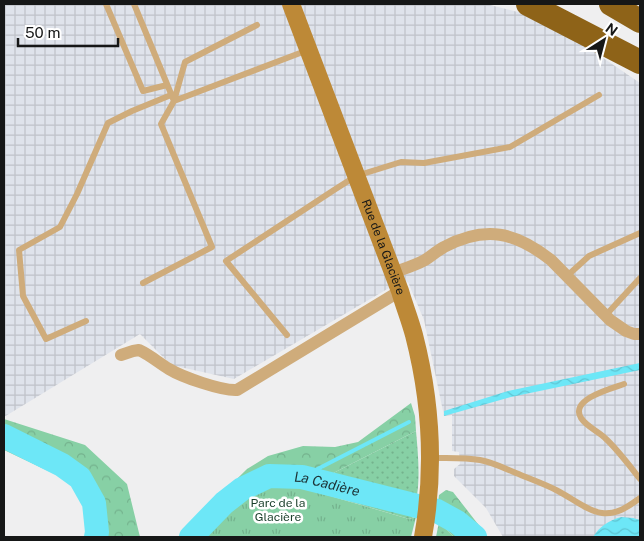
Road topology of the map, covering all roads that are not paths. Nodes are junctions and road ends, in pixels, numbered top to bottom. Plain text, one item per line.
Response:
1 (106, 4) edge
2 (134, 4) edge
3 (291, 4) edge
4 (528, 4) edge
5 (566, 4) edge
6 (611, 4) edge
7 (635, 4) edge
8 (640, 6) edge
9 (640, 21) edge
10 (257, 25) dead end
11 (640, 44) edge
12 (308, 50) junction
13 (640, 62) edge
14 (167, 84) junction
15 (599, 95) dead end
16 (173, 98) junction
17 (356, 176) junction
18 (640, 233) edge
19 (392, 273) junction
20 (567, 276) junction
21 (640, 278) edge
22 (143, 283) dead end
23 (400, 291) junction
24 (606, 315) junction
25 (86, 321) dead end
26 (640, 334) edge
27 (288, 335) dead end
28 (121, 355) dead end
29 (624, 384) dead end
30 (430, 458) junction
31 (640, 479) edge
32 (640, 498) edge
33 (423, 537) edge

1 - 14 lane
2 - 14 lane
3 - 12 street, Rue de la Glacière
4 - 13 highway
5 - 11 highway
6 - 9 highway
7 - 8 highway
10 - 16 lane
12 - 16 lane
12 - 17 street, Rue de la Glacière
14 - 16 lane
15 - 17 lane
16 - 22 lane
16 - 25 lane
17 - 19 street, Rue de la Glacière
17 - 27 lane
18 - 20 lane
19 - 20 street
19 - 23 street, Rue de la Glacière
20 - 24 street
21 - 24 lane
23 - 28 street
23 - 30 street, Rue de la Glacière
24 - 26 street
29 - 31 lane
30 - 32 lane
30 - 33 street, Rue de la Glacière

